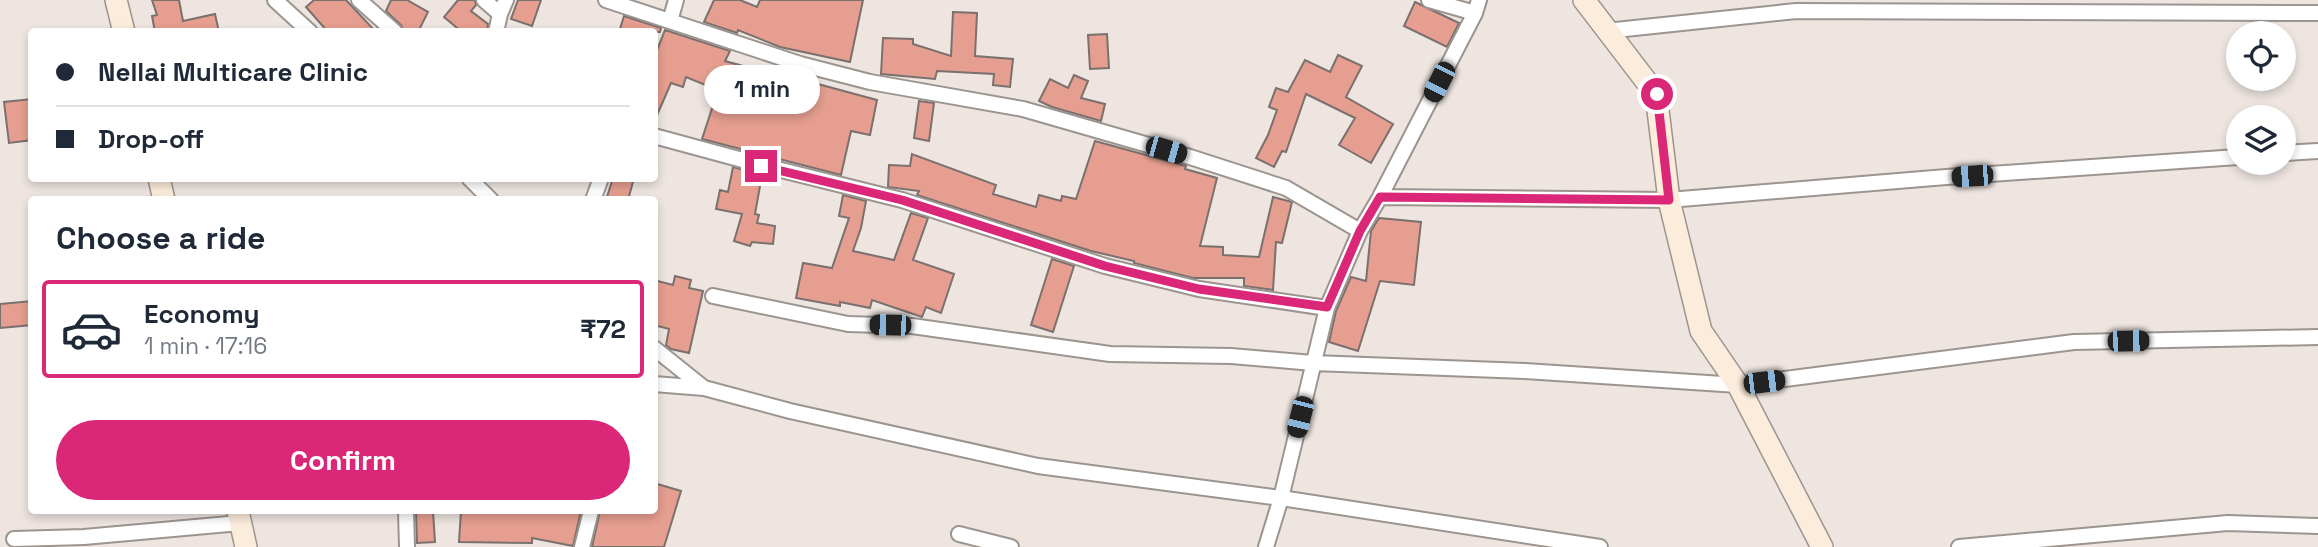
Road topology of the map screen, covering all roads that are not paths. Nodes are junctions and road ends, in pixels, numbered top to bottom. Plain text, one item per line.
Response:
1 (116, 0) edge
2 (275, 0) edge
3 (359, 0) edge
4 (484, 0) edge
5 (506, 0) edge
6 (607, 0) edge
7 (676, 0) edge
8 (1429, 0) edge
9 (1584, 0) edge
10 (1477, 7) edge
11 (2317, 10) edge
12 (500, 14) junction
13 (670, 21) junction
14 (123, 28) edge
15 (306, 28) edge
16 (390, 28) edge
17 (497, 28) edge
18 (1606, 30) junction
19 (658, 137) edge
20 (2318, 151) edge
21 (2296, 152) edge
22 (2226, 158) edge
23 (473, 182) edge
24 (487, 196) edge
25 (1380, 197) junction
26 (1669, 200) junction
27 (1360, 231) junction
28 (713, 296) dead end
29 (1327, 307) junction
30 (2318, 337) edge
31 (658, 351) edge
32 (1313, 363) junction
33 (658, 384) edge
34 (1738, 385) junction
35 (704, 388) junction
36 (1281, 498) junction
37 (405, 514) edge
38 (590, 514) edge
39 (239, 517) edge
40 (2318, 526) edge
41 (959, 534) dead end
42 (14, 539) dead end
43 (246, 547) edge
44 (407, 547) edge
45 (582, 547) edge
46 (1011, 547) edge
47 (1266, 547) edge
48 (1600, 547) edge
49 (1822, 547) edge
50 (1959, 547) edge

1 - 14 main road
2 - 15 street
3 - 16 street
4 - 12 street
5 - 12 street
6 - 13 street
7 - 13 street
8 - 10 street
9 - 18 main road
10 - 25 street
11 - 18 street
12 - 17 street
13 - 27 street
18 - 26 main road
19 - 29 street
20 - 21 street
22 - 26 street
23 - 24 street
25 - 26 street
25 - 27 street
26 - 34 main road
27 - 29 street
28 - 32 street
29 - 32 street
30 - 34 street
31 - 35 street
32 - 34 street
32 - 36 street
33 - 35 street
34 - 49 main road
35 - 36 street
36 - 47 street
36 - 48 street
37 - 44 street
38 - 45 street
39 - 42 street
39 - 43 main road
40 - 50 street
41 - 46 street

